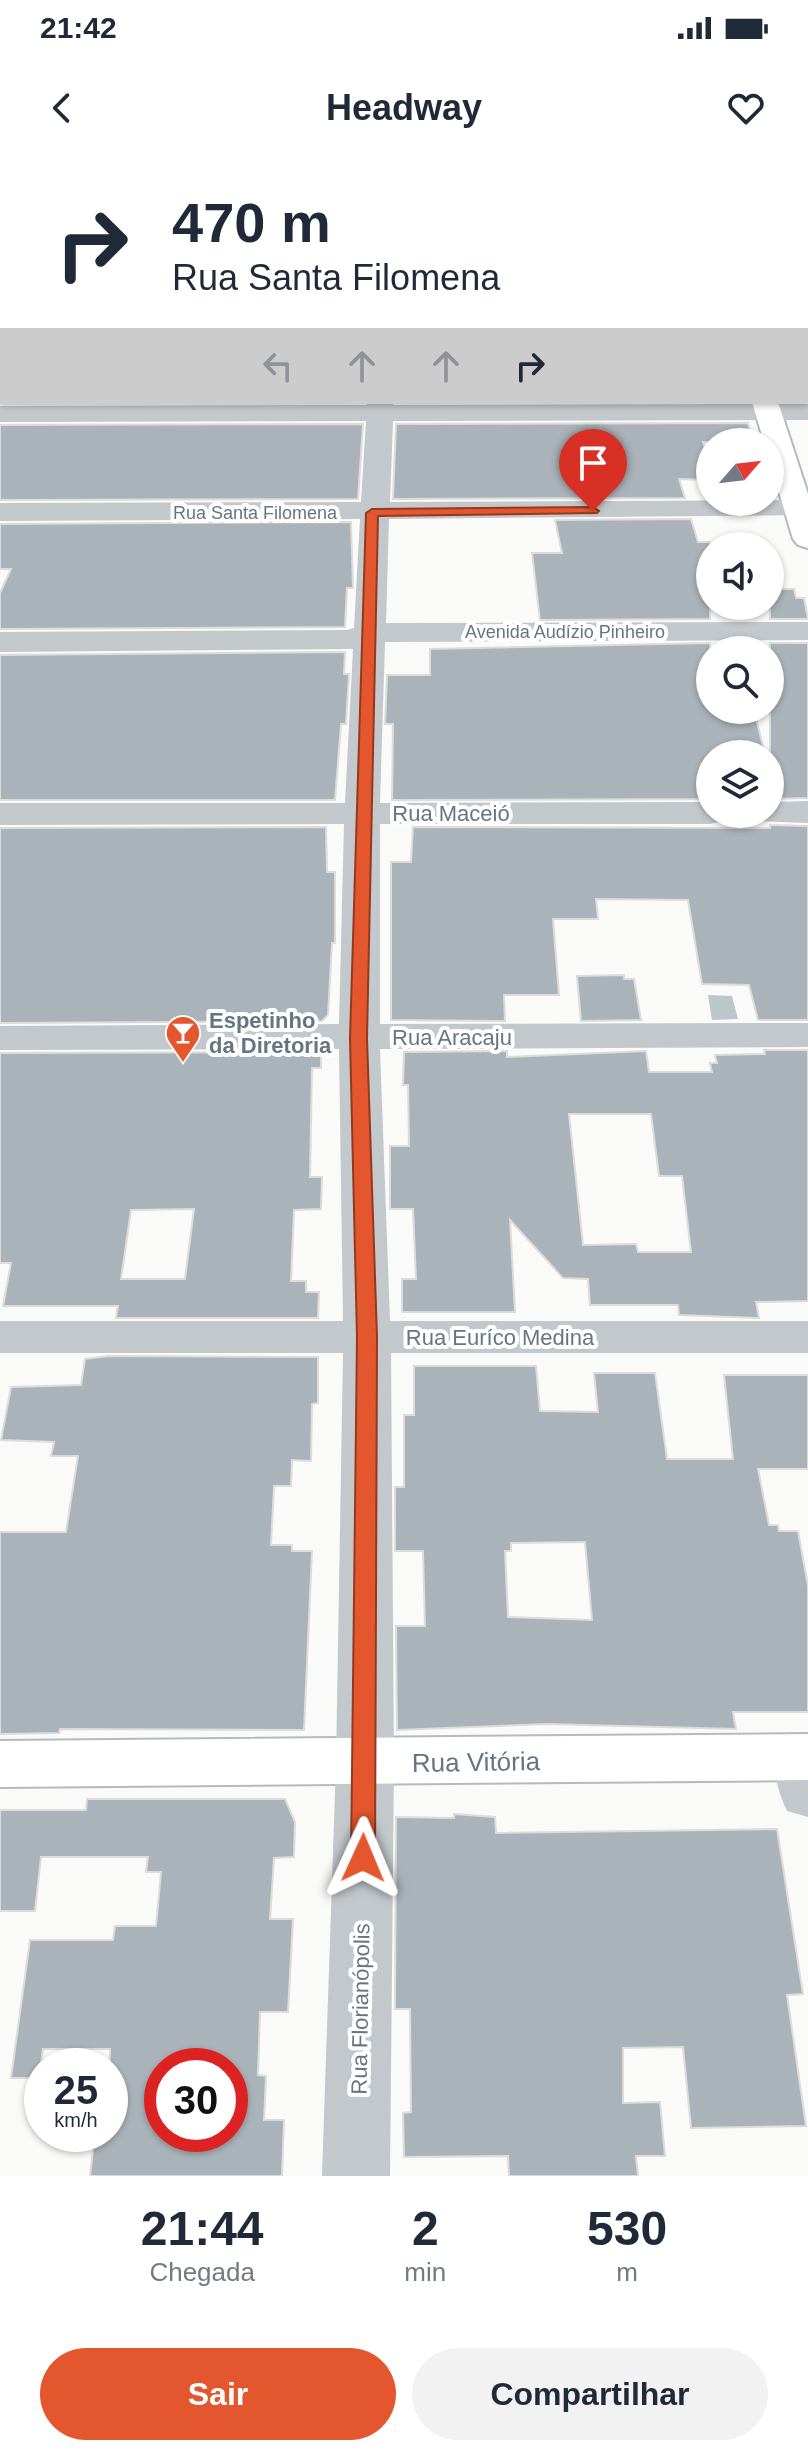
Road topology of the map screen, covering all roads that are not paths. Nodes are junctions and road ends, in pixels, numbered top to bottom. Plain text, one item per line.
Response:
1 (380, 407) edge
2 (784, 408) edge
3 (0, 414) edge
4 (808, 462) edge
5 (799, 509) junction
6 (0, 512) edge
7 (372, 513) junction
8 (808, 539) edge
9 (0, 631) edge
10 (808, 631) edge
11 (370, 633) junction
12 (49, 636) junction
13 (0, 642) edge
14 (808, 812) edge
15 (696, 813) edge
16 (784, 813) edge
17 (0, 814) edge
18 (362, 814) junction
19 (808, 1035) edge
20 (0, 1038) edge
21 (359, 1038) junction
22 (0, 1337) edge
23 (367, 1337) junction
24 (808, 1337) edge
25 (365, 1763) junction
26 (0, 1764) edge
27 (806, 1769) edge
28 (356, 2176) edge

1 - 2 street
1 - 3 street
1 - 7 street, Rua Florianópolis
2 - 4 main road
2 - 5 main road
5 - 7 street, Rua Santa Filomena
5 - 8 main road
6 - 7 street, Rua Santa Filomena
7 - 11 street, Rua Florianópolis
9 - 12 street, Avenida Audízio Pinheiro
10 - 11 street, Avenida Audízio Pinheiro
11 - 12 street, Avenida Audízio Pinheiro
11 - 18 street, Rua Florianópolis
12 - 13 street, Avenida Audízio Pinheiro
14 - 16 street
15 - 18 street, Rua Maceió
17 - 18 street, Rua Maceió
18 - 21 street, Rua Florianópolis
19 - 21 street, Rua Aracaju
20 - 21 street, Rua Aracaju
21 - 23 street, Rua Florianópolis
22 - 23 street, Rua Euríco Medina
23 - 24 street, Rua Euríco Medina
23 - 25 street, Rua Florianópolis
25 - 26 main road, Rua Vitória
25 - 27 main road, Rua Vitória
25 - 28 street, Rua Florianópolis

